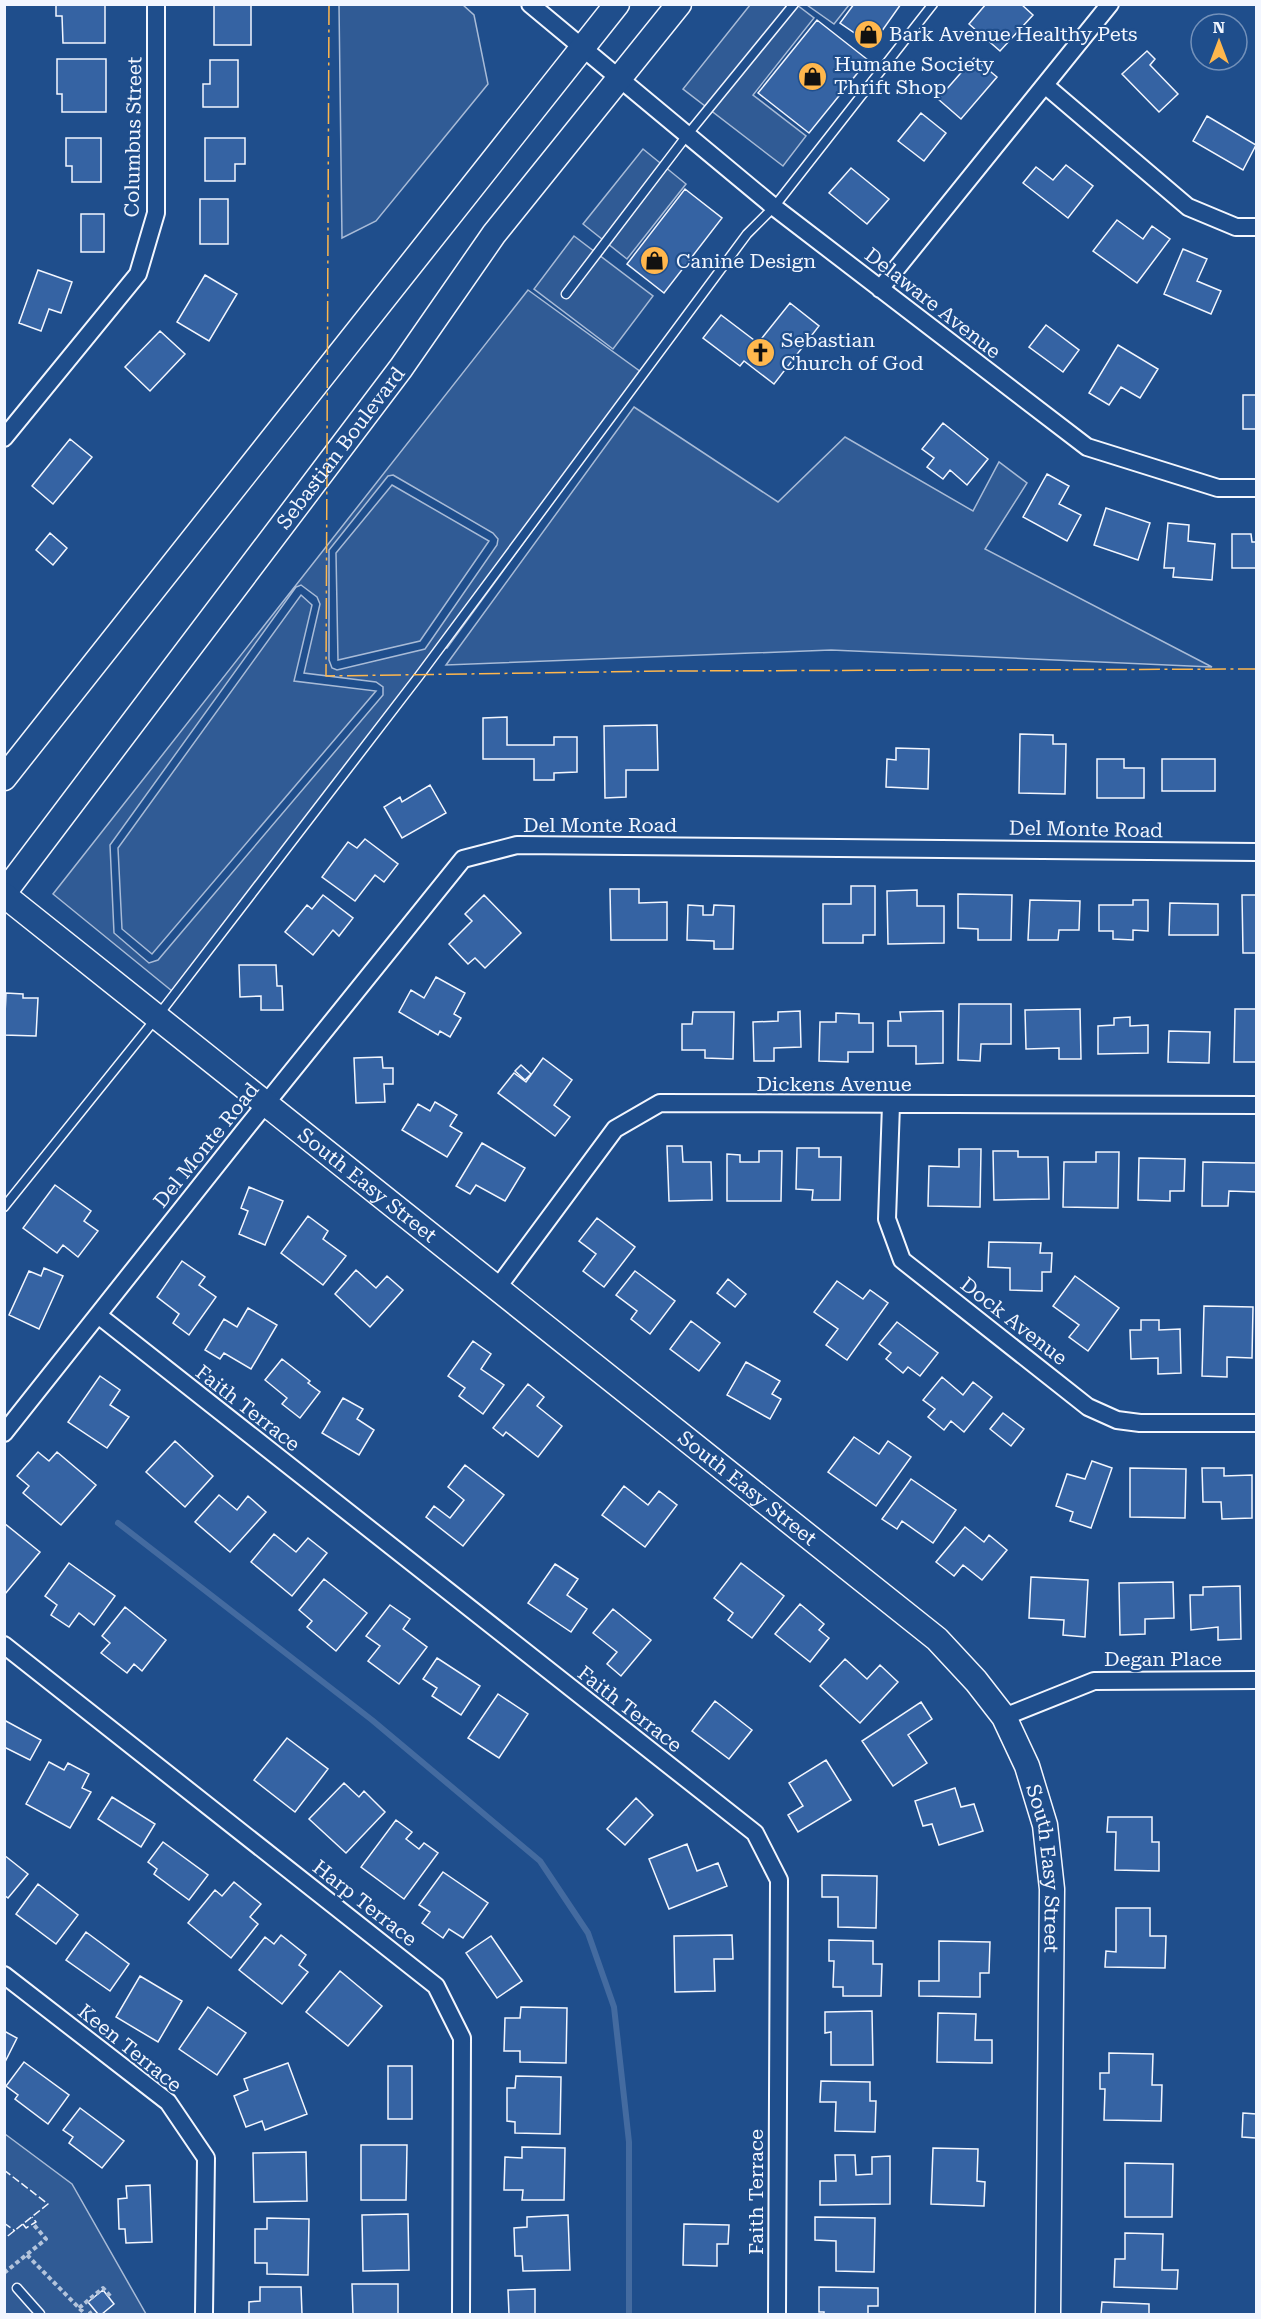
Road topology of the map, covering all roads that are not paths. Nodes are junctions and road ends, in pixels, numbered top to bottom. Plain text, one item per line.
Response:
1 (156, 4) edge
2 (530, 4) edge
3 (617, 4) edge
4 (679, 4) edge
5 (794, 4) edge
6 (933, 4) edge
7 (1110, 4) edge
8 (582, 49) junction
9 (619, 80) junction
10 (1046, 86) junction
11 (688, 134) junction
12 (774, 207) junction
13 (1257, 227) edge
14 (880, 288) junction
15 (566, 294) dead end
16 (4, 438) edge
17 (1257, 488) edge
18 (4, 778) edge
19 (1257, 852) edge
20 (4, 894) edge
21 (157, 1017) junction
22 (265, 1105) junction
23 (891, 1105) junction
24 (1257, 1105) edge
25 (4, 1208) edge
26 (498, 1287) junction
27 (98, 1315) junction
28 (1257, 1423) edge
29 (4, 1433) edge
30 (4, 1645) edge
31 (1257, 1680) edge
32 (1004, 1717) junction
33 (4, 1975) edge
34 (17, 2288) dead end
35 (40, 2314) edge
36 (204, 2314) edge
37 (461, 2314) edge
38 (777, 2314) edge
39 (1048, 2314) edge

1 - 16 street, Columbus Street
2 - 8 street, Delaware Avenue
3 - 8 main road
4 - 9 main road, Sebastian Boulevard
5 - 11 lane
6 - 12 lane
7 - 10 street
8 - 9 street, Delaware Avenue
8 - 18 main road
9 - 11 street, Delaware Avenue
9 - 20 main road, Sebastian Boulevard
10 - 13 street
10 - 14 street
11 - 12 street, Delaware Avenue
11 - 15 lane
12 - 14 street, Delaware Avenue
12 - 21 lane
14 - 17 street, Delaware Avenue
19 - 22 street, Del Monte Road
20 - 21 main road, South Easy Street
21 - 22 main road, South Easy Street
21 - 25 lane
22 - 26 main road, South Easy Street
22 - 27 street, Del Monte Road
23 - 24 street, Dickens Avenue
23 - 26 street, Dickens Avenue
23 - 28 street, Dock Avenue
26 - 32 main road, South Easy Street
27 - 29 street, Del Monte Road
27 - 38 street, Faith Terrace
30 - 37 street, Harp Terrace
31 - 32 street, Degan Place
32 - 39 main road, South Easy Street
33 - 36 street, Keen Terrace
34 - 35 lane

